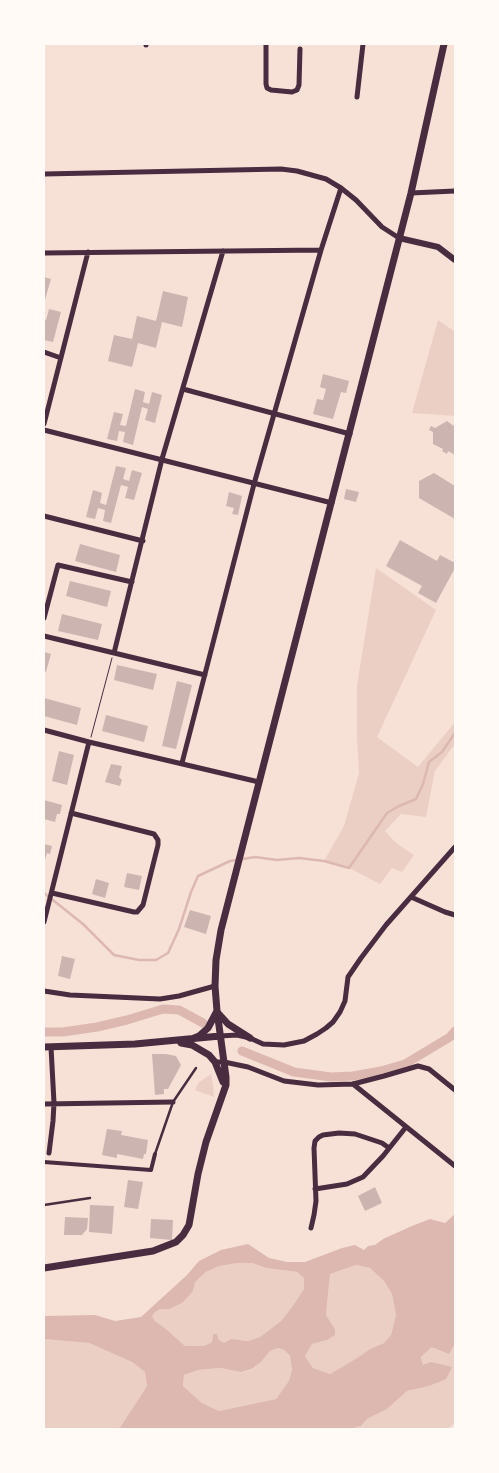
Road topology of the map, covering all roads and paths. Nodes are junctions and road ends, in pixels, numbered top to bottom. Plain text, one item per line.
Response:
1 (266, 44) edge
2 (363, 44) edge
3 (444, 44) edge
4 (300, 49) dead end
5 (357, 97) dead end
6 (44, 174) edge
7 (341, 188) junction
8 (455, 191) edge
9 (411, 193) junction
10 (399, 238) junction
11 (321, 250) junction
12 (223, 251) junction
13 (88, 252) junction
14 (44, 253) edge
15 (455, 260) edge
16 (44, 352) edge
17 (61, 358) junction
18 (183, 389) junction
19 (275, 414) junction
20 (44, 424) edge
21 (44, 430) edge
22 (350, 434) junction
23 (162, 459) junction
24 (254, 484) junction
25 (332, 504) junction
26 (44, 516) edge
27 (143, 541) junction
28 (132, 582) junction
29 (44, 618) edge
30 (44, 636) edge
31 (114, 653) junction
32 (205, 675) junction
33 (44, 730) edge
34 (90, 742) junction
35 (182, 763) junction
36 (259, 782) junction
37 (72, 813) junction
38 (455, 847) edge
39 (51, 894) junction
40 (411, 897) junction
41 (455, 915) edge
42 (44, 922) edge
43 (215, 986) junction
44 (44, 991) edge
45 (217, 1011) junction
46 (220, 1036) junction
47 (250, 1038) junction
48 (191, 1039) junction
49 (174, 1041) junction
50 (47, 1047) edge
51 (216, 1062) junction
52 (224, 1062) junction
53 (196, 1068) dead end
54 (353, 1084) junction
55 (455, 1090) edge
56 (224, 1091) junction
57 (173, 1102) junction
58 (54, 1103) junction
59 (44, 1104) edge
60 (406, 1127) junction
61 (389, 1148) junction
62 (49, 1153) joint
63 (155, 1154) joint
64 (46, 1162) edge
65 (455, 1166) edge
66 (315, 1189) junction
67 (90, 1198) dead end
68 (44, 1205) edge
69 (311, 1228) dead end
70 (44, 1268) edge

1 - 4 street
2 - 5 street
3 - 9 main road
6 - 7 street
7 - 10 street
7 - 11 street
8 - 9 street
9 - 10 main road
10 - 15 street
10 - 22 main road
11 - 12 street
11 - 19 street
12 - 13 street
12 - 18 street
13 - 14 street
13 - 17 street
16 - 17 street
17 - 20 street
18 - 19 street
18 - 23 street
19 - 22 street
19 - 24 street
21 - 23 street
22 - 25 main road
23 - 24 street
23 - 27 street
24 - 25 street
24 - 32 street
25 - 36 main road
26 - 27 street
27 - 28 street
28 - 29 street
28 - 31 street
30 - 31 street
31 - 32 street
31 - 34 path
32 - 35 street
33 - 34 street
34 - 35 street
34 - 37 street
35 - 36 street
36 - 43 main road
37 - 39 street
37 - 39 street
38 - 40 street
39 - 42 street
40 - 41 street
40 - 47 street
43 - 44 street
43 - 45 main road
45 - 46 main road
45 - 47 main road
45 - 48 main road
46 - 47 street
46 - 48 main road
46 - 52 main road
48 - 49 main road
49 - 50 main road
49 - 51 main road
50 - 58 street
51 - 52 street
51 - 56 main road
52 - 54 street
52 - 56 main road
53 - 57 lane
54 - 55 street
54 - 60 street
56 - 70 main road
57 - 58 street
57 - 63 lane
58 - 59 street
58 - 62 street
60 - 61 street
60 - 65 street
61 - 66 street
61 - 66 street
62 - 64 street
63 - 64 street
66 - 69 street
67 - 68 lane

